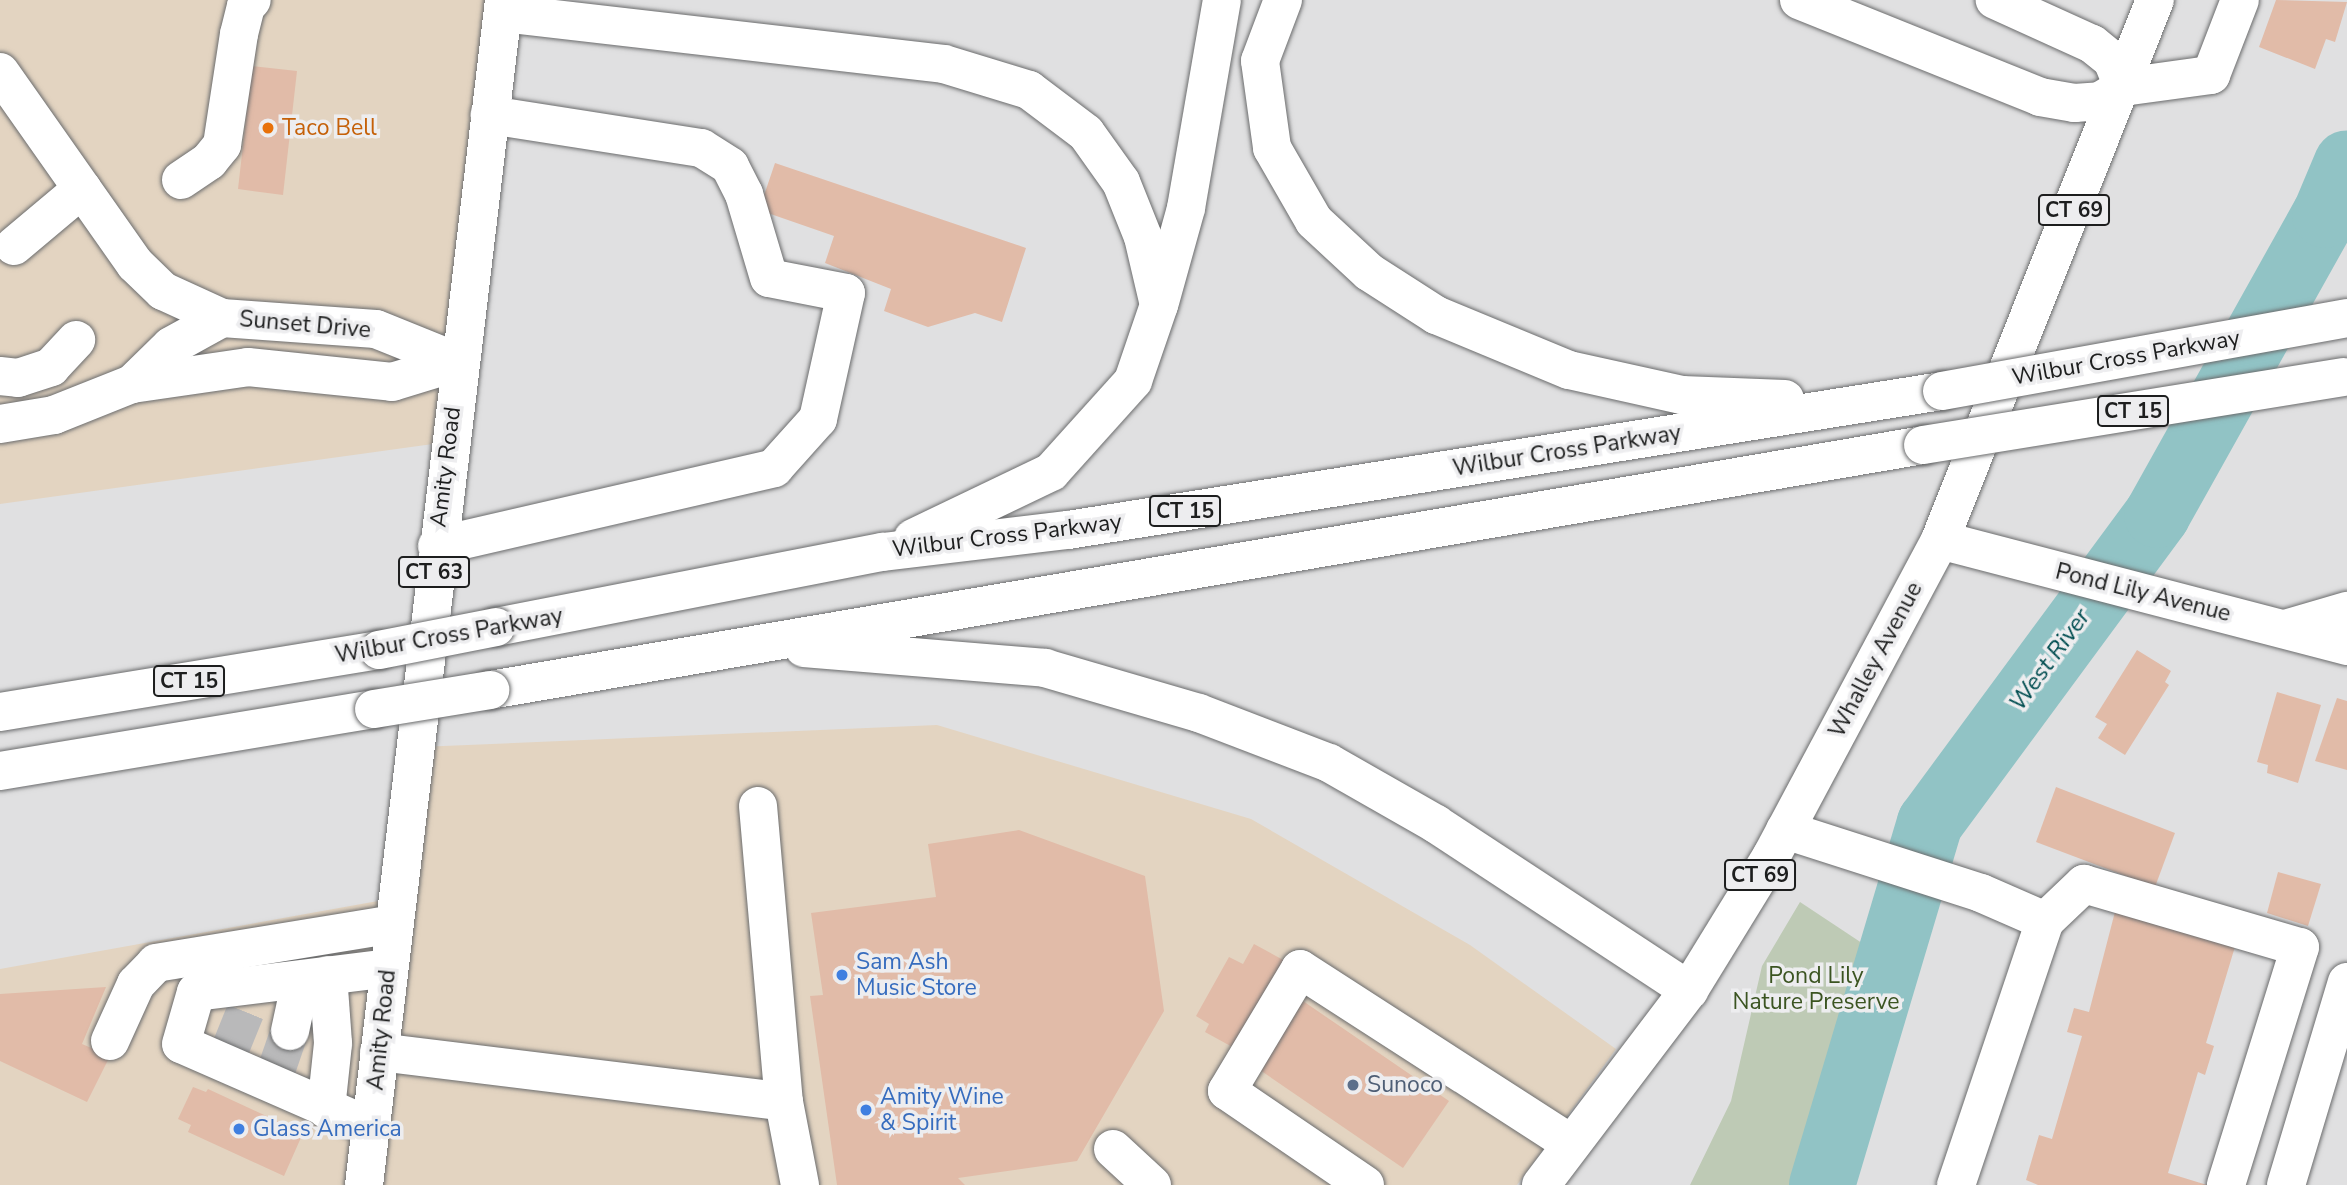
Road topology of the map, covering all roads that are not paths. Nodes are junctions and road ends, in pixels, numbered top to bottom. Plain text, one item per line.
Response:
1 (252, 0) edge
2 (1222, 0) edge
3 (1283, 0) edge
4 (1799, 0) edge
5 (1996, 0) edge
6 (2155, 0) edge
7 (2240, 0) edge
8 (504, 6) edge
9 (0, 72) edge
10 (2123, 87) junction
11 (489, 115) junction
12 (181, 180) dead end
13 (82, 188) junction
14 (14, 246) dead end
15 (1159, 305) junction
16 (222, 318) junction
17 (2347, 318) edge
18 (76, 341) dead end
19 (458, 362) junction
20 (0, 376) edge
21 (2345, 377) edge
22 (132, 384) junction
23 (1875, 402) junction
24 (0, 424) edge
25 (1940, 540) junction
26 (437, 546) junction
27 (883, 552) junction
28 (2347, 611) edge
29 (2285, 629) junction
30 (750, 643) junction
31 (2347, 646) edge
32 (0, 712) edge
33 (0, 771) edge
34 (758, 806) dead end
35 (1785, 830) junction
36 (2045, 921) junction
37 (394, 924) junction
38 (389, 968) junction
39 (315, 978) junction
40 (2347, 982) edge
41 (1689, 990) junction
42 (290, 1031) tunnel mouth
43 (110, 1041) dead end
44 (379, 1052) junction
45 (784, 1102) junction
46 (326, 1109) junction
47 (371, 1127) junction
48 (1572, 1144) junction
49 (1114, 1149) dead end
50 (364, 1185) edge
51 (800, 1185) edge
52 (1152, 1185) edge
53 (1365, 1185) edge
54 (1541, 1185) edge
55 (1956, 1185) edge
56 (2226, 1185) edge
57 (2286, 1185) edge

1 - 12 main road
2 - 15 main road
3 - 23 main road
4 - 10 main road
5 - 10 main road
6 - 10 main road, CT 69
7 - 10 main road
8 - 11 main road, Amity Road / CT 63
8 - 15 main road
9 - 13 main road
10 - 25 main road, Whalley Avenue / CT 69
11 - 19 main road, Amity Road / CT 63
11 - 26 main road
13 - 14 main road
13 - 16 main road
15 - 27 main road
16 - 19 main road, Sunset Drive
16 - 22 main road, Sunset Drive
17 - 23 main road, Wilbur Cross Parkway / CT 15, bridge
18 - 20 main road
19 - 22 main road, Sunset Drive
19 - 26 main road, Amity Road / CT 63
21 - 30 main road, CT 15, bridge
22 - 24 main road, Sunset Drive
23 - 27 main road, Wilbur Cross Parkway / CT 15
25 - 29 main road, Pond Lily Avenue
25 - 35 main road, Whalley Avenue / CT 69
26 - 37 main road, Amity Road / CT 63
27 - 32 main road, Wilbur Cross Parkway / CT 15, bridge
28 - 29 main road
29 - 31 main road, Pond Lily Avenue
30 - 33 main road, CT 15, bridge
30 - 41 main road
34 - 45 main road
35 - 36 main road
35 - 41 main road, Whalley Avenue / CT 69
36 - 55 main road
36 - 56 main road
37 - 38 main road, Amity Road / CT 63
37 - 43 main road
38 - 39 main road
38 - 44 main road, Amity Road / CT 63
39 - 42 main road
39 - 46 main road
39 - 46 main road
40 - 57 main road
41 - 48 main road, Whalley Avenue / CT 69
44 - 45 main road
44 - 47 main road, Amity Road / CT 63
45 - 51 main road
46 - 47 main road
47 - 50 main road, Amity Road / CT 63
48 - 53 main road
48 - 54 main road, Whalley Avenue / CT 69
49 - 52 main road

